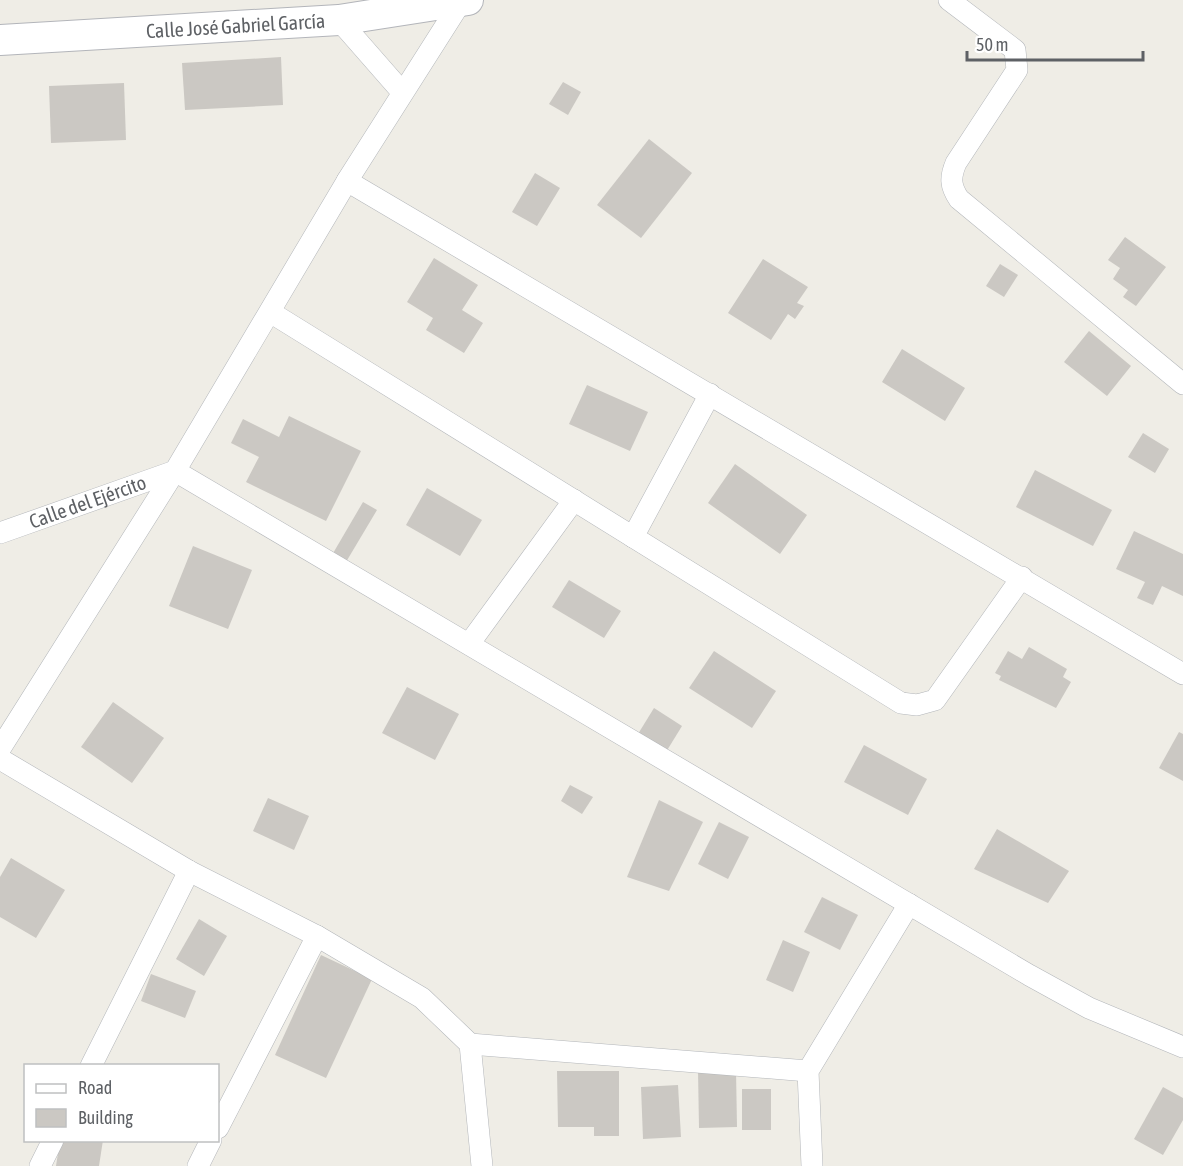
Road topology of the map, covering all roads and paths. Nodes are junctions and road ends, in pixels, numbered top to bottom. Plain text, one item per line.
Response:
1 (462, 0) edge
2 (468, 0) edge
3 (949, 0) edge
4 (339, 20) junction
5 (0, 40) edge
6 (402, 92) junction
7 (347, 181) junction
8 (270, 312) junction
9 (1183, 384) edge
10 (710, 394) junction
11 (175, 471) junction
12 (574, 500) junction
13 (0, 533) edge
14 (633, 537) junction
15 (1022, 577) junction
16 (469, 644) junction
17 (1183, 674) edge
18 (0, 749) edge
19 (0, 759) edge
20 (189, 871) junction
21 (909, 904) junction
22 (317, 936) junction
23 (470, 1044) junction
24 (1183, 1047) edge
25 (92, 1064) edge
26 (808, 1071) junction
27 (219, 1126) edge
28 (52, 1142) edge
29 (210, 1142) edge
30 (40, 1166) edge
31 (198, 1166) edge
32 (482, 1166) edge
33 (812, 1166) edge

1 - 2 street, Calle José Gabriel García
1 - 4 street, Calle José Gabriel García
1 - 6 street
3 - 9 street
4 - 5 street, Calle José Gabriel García
4 - 6 street
6 - 7 street
7 - 8 street
7 - 10 street
8 - 11 street
8 - 12 street
10 - 14 street
10 - 15 street
11 - 13 street, Calle del Ejército
11 - 16 street
11 - 18 street
12 - 14 street
12 - 16 street
14 - 15 street
15 - 17 street
16 - 21 street
19 - 20 street
20 - 22 street
20 - 25 street
21 - 24 street
21 - 26 street
22 - 23 street
22 - 27 street
23 - 26 street
23 - 32 street
26 - 33 street
28 - 30 street
29 - 31 street

